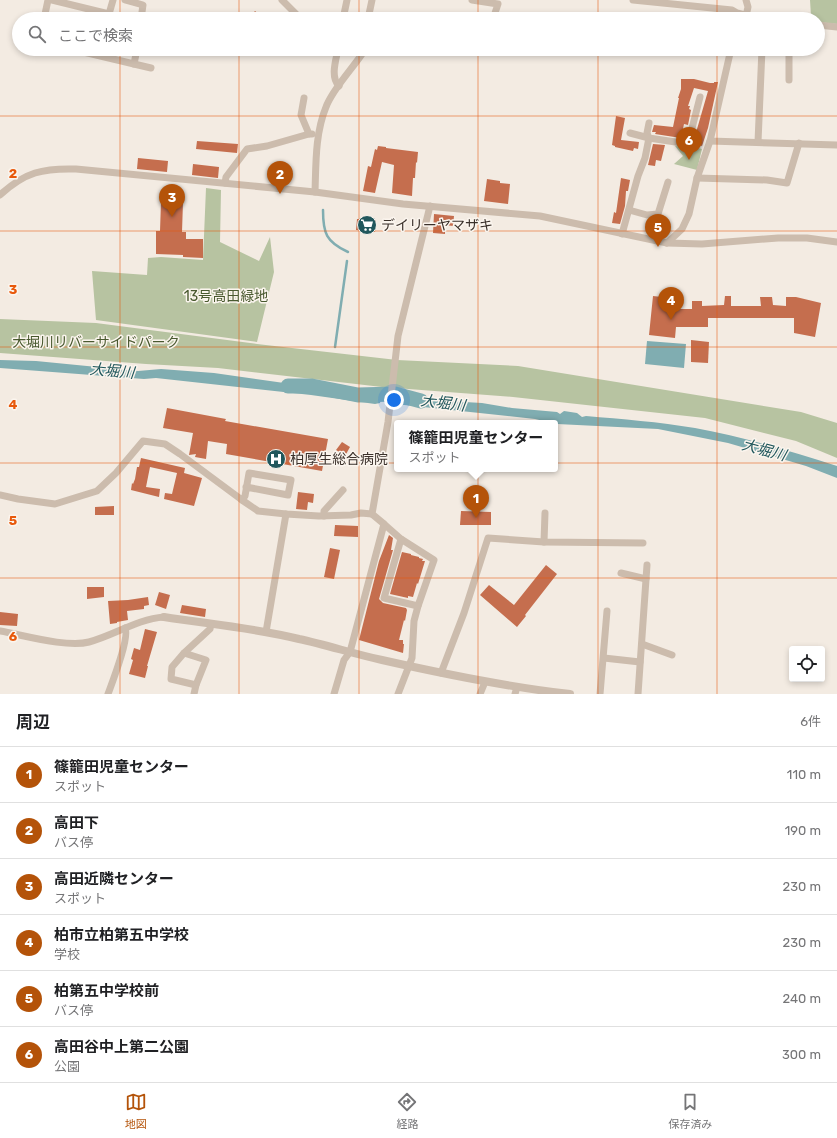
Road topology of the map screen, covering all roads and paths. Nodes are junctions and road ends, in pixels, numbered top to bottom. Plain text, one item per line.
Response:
1 (48, 0) edge
2 (52, 0) edge
3 (113, 0) edge
4 (125, 0) edge
5 (282, 0) edge
6 (347, 0) edge
7 (372, 0) edge
8 (472, 0) edge
9 (633, 0) edge
10 (746, 0) edge
11 (705, 3) edge
12 (45, 12) edge
13 (101, 12) edge
14 (110, 12) edge
15 (142, 12) edge
16 (294, 12) edge
17 (344, 12) edge
18 (369, 12) edge
19 (495, 12) edge
20 (734, 12) edge
21 (747, 12) edge
22 (825, 26) edge
23 (837, 27) edge
24 (100, 56) edge
25 (136, 56) edge
26 (337, 56) edge
27 (360, 56) edge
28 (729, 56) edge
29 (762, 56) edge
30 (789, 56) edge
31 (134, 64) junction
32 (151, 68) dead end
33 (789, 80) dead end
34 (339, 86) junction
35 (700, 97) dead end
36 (304, 98) dead end
37 (649, 123) dead end
38 (630, 133) dead end
39 (309, 134) junction
40 (318, 135) junction
41 (649, 138) junction
42 (710, 141) junction
43 (758, 142) junction
44 (799, 143) junction
45 (837, 145) edge
46 (697, 178) junction
47 (668, 182) dead end
48 (225, 183) junction
49 (315, 192) junction
50 (0, 195) edge
51 (430, 206) junction
52 (629, 210) junction
53 (622, 234) junction
54 (837, 242) edge
55 (667, 243) junction
56 (246, 488) junction
57 (343, 490) dead end
58 (0, 495) edge
59 (242, 500) junction
60 (545, 513) dead end
61 (286, 514) junction
62 (372, 514) junction
63 (324, 516) junction
64 (384, 524) junction
65 (401, 538) junction
66 (544, 542) junction
67 (643, 542) dead end
68 (647, 565) dead end
69 (621, 573) dead end
70 (646, 579) junction
71 (418, 606) junction
72 (607, 611) dead end
73 (164, 617) joint
74 (211, 624) junction
75 (125, 628) junction
76 (0, 631) edge
77 (266, 632) junction
78 (642, 644) junction
79 (350, 652) junction
80 (184, 653) junction
81 (672, 655) dead end
82 (604, 658) junction
83 (640, 662) junction
84 (409, 665) junction
85 (441, 673) junction
86 (485, 682) junction
87 (196, 685) junction
88 (516, 690) edge
89 (554, 693) edge
90 (108, 694) edge
91 (194, 694) edge
92 (334, 694) edge
93 (398, 694) edge
94 (480, 694) edge
95 (570, 694) edge
96 (600, 694) edge
97 (638, 694) edge

1 - 12 street
2 - 13 street
3 - 14 street
4 - 15 street
5 - 16 street
6 - 17 street
7 - 18 street
8 - 19 street
9 - 11 street
10 - 21 street
11 - 20 street
22 - 23 street
24 - 31 street
25 - 31 street
26 - 34 street
27 - 34 street
28 - 42 street
29 - 43 street
30 - 33 street
31 - 32 street
34 - 40 street
35 - 41 street
36 - 39 street
37 - 41 street
38 - 41 street
39 - 40 street
39 - 48 street
40 - 49 street
41 - 52 street
42 - 43 street
42 - 46 street
43 - 44 street
44 - 45 street
44 - 46 street
46 - 55 street
47 - 52 street
48 - 49 street
48 - 50 street
49 - 51 street
51 - 53 street
51 - 62 street
52 - 53 street
53 - 55 street
54 - 55 street
56 - 56 street
56 - 59 street
57 - 63 street
58 - 59 street
59 - 61 street
60 - 66 street
61 - 63 street
61 - 77 street
62 - 63 street
62 - 64 street
64 - 65 street
64 - 79 street
65 - 71 street
65 - 71 street
66 - 67 street
66 - 85 street
68 - 70 street
69 - 70 street
70 - 78 street
71 - 84 street
72 - 82 street
73 - 74 street
73 - 75 street
74 - 77 street
74 - 80 street
75 - 76 street
75 - 90 street
77 - 79 street
78 - 81 street
78 - 83 street
79 - 84 street
79 - 92 street
80 - 87 street
80 - 87 street
82 - 83 street
82 - 96 street
83 - 97 street
84 - 85 street
84 - 93 street
85 - 86 street
86 - 88 street
86 - 94 street
87 - 91 street
88 - 89 street
89 - 95 street

